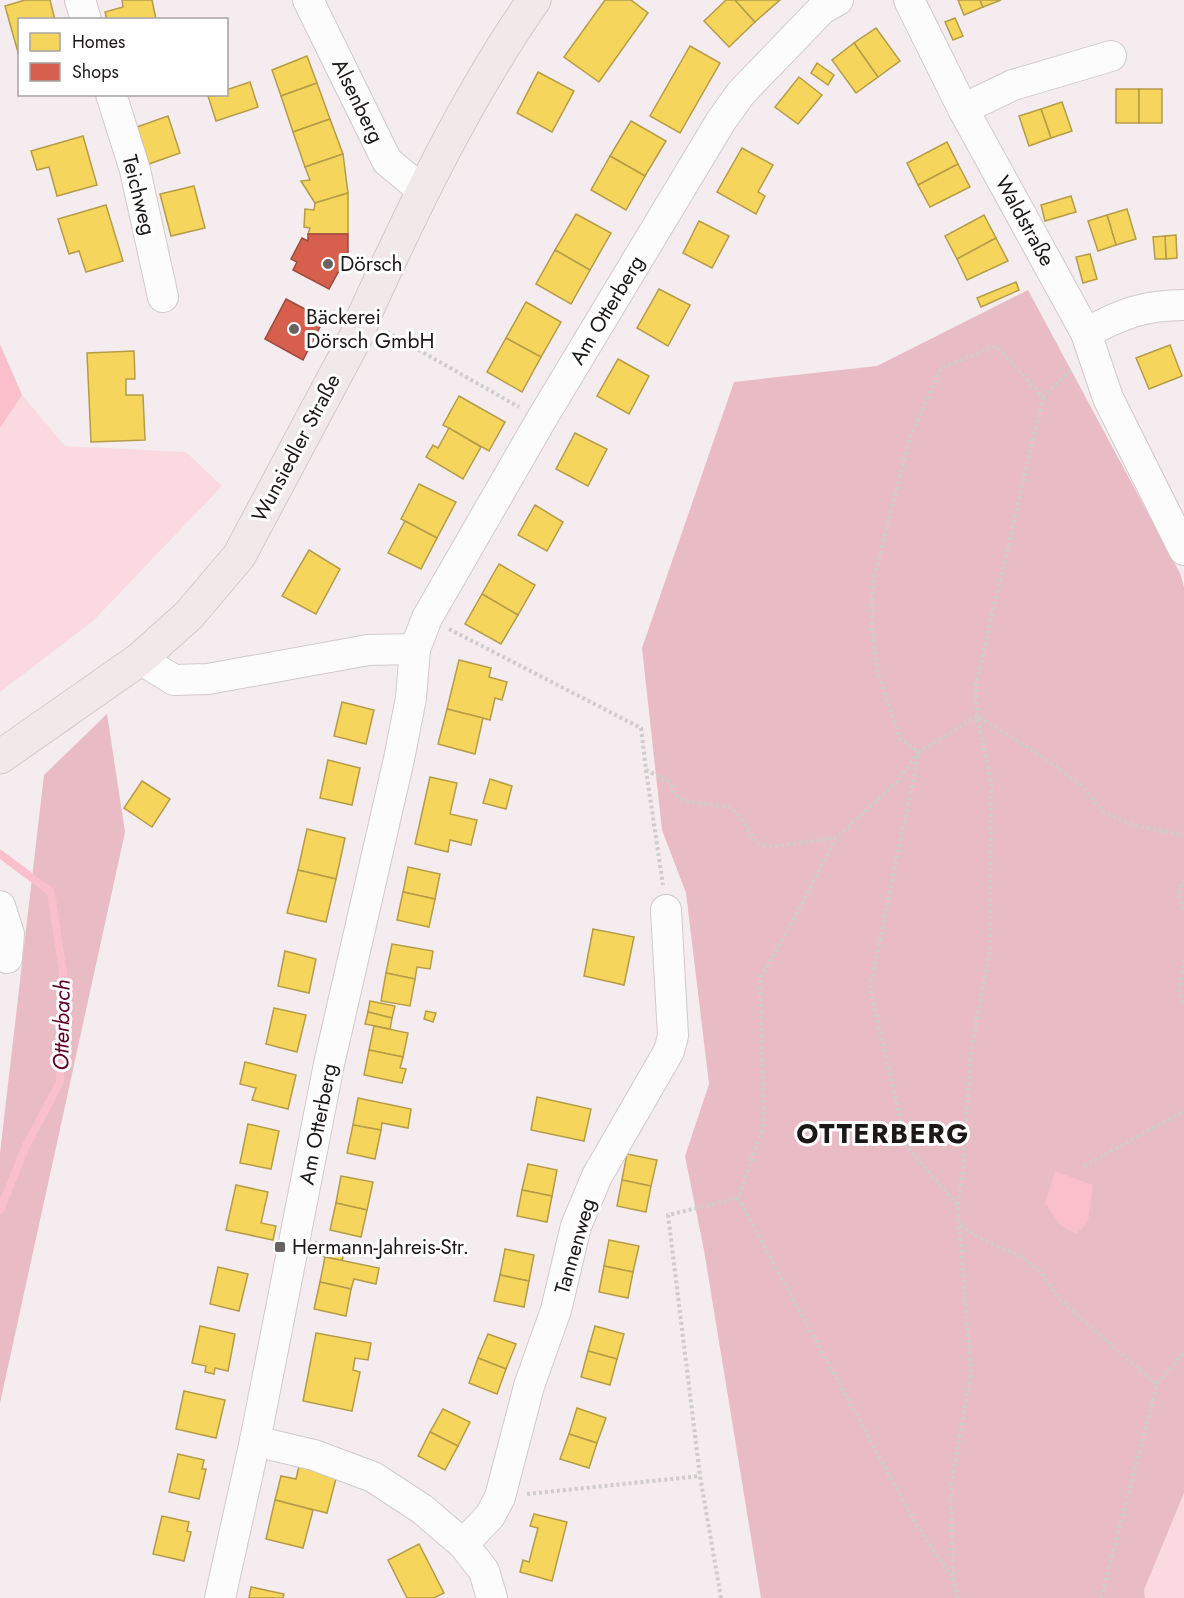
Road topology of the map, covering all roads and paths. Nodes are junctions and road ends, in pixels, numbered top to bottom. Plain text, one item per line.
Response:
1 (80, 0) edge
2 (308, 0) edge
3 (534, 0) edge
4 (838, 0) edge
5 (909, 0) edge
6 (85, 18) edge
7 (1112, 56) dead end
8 (112, 96) edge
9 (963, 109) junction
10 (422, 190) junction
11 (163, 297) dead end
12 (1184, 305) edge
13 (363, 318) junction
14 (1089, 340) junction
15 (1043, 397) junction
16 (542, 420) junction
17 (1184, 550) edge
18 (427, 618) junction
19 (415, 649) junction
20 (140, 659) junction
21 (977, 716) junction
22 (9, 752) edge
23 (919, 752) junction
24 (646, 770) junction
25 (1184, 835) edge
26 (836, 838) junction
27 (1184, 879) edge
28 (0, 906) edge
29 (666, 910) joint
30 (1184, 912) edge
31 (7, 958) dead end
32 (1184, 959) edge
33 (1184, 1005) edge
34 (1184, 1111) edge
35 (1084, 1166) dead end
36 (738, 1198) junction
37 (958, 1206) junction
38 (959, 1223) junction
39 (1184, 1352) edge
40 (1156, 1385) junction
41 (255, 1441) junction
42 (700, 1476) junction
43 (500, 1497) junction
44 (463, 1544) junction
45 (953, 1579) junction
46 (220, 1598) edge
47 (492, 1598) edge
48 (721, 1598) edge
49 (958, 1598) edge
50 (1101, 1598) edge

1 - 6 street
2 - 10 street, Alsenberg
3 - 10 main road, Wunsiedler Straße
4 - 16 street, Am Otterberg
5 - 9 street, Waldstraße
7 - 9 street
8 - 11 street, Teichweg
9 - 14 street, Waldstraße
10 - 13 main road, Wunsiedler Straße
12 - 14 street
13 - 16 path
13 - 20 main road, Wunsiedler Straße
14 - 15 path
14 - 17 street, Waldstraße
15 - 21 path
15 - 23 path
16 - 18 street, Am Otterberg
18 - 19 street, Am Otterberg
18 - 24 path
19 - 20 street
19 - 41 street, Am Otterberg
20 - 22 main road, Wunsiedler Straße
21 - 23 path
21 - 25 path
21 - 37 path
23 - 26 path
23 - 37 path
24 - 26 path
24 - 29 path
26 - 36 path
27 - 30 path
28 - 31 street
29 - 43 street, Tannenweg
32 - 33 path
34 - 35 path
36 - 42 path
36 - 45 path
37 - 38 path
38 - 40 path
38 - 45 path
39 - 40 path
40 - 50 path
41 - 44 street
41 - 46 street, Am Otterberg
42 - 43 path
42 - 48 path
43 - 44 street, Tannenweg
44 - 47 street
45 - 49 path

